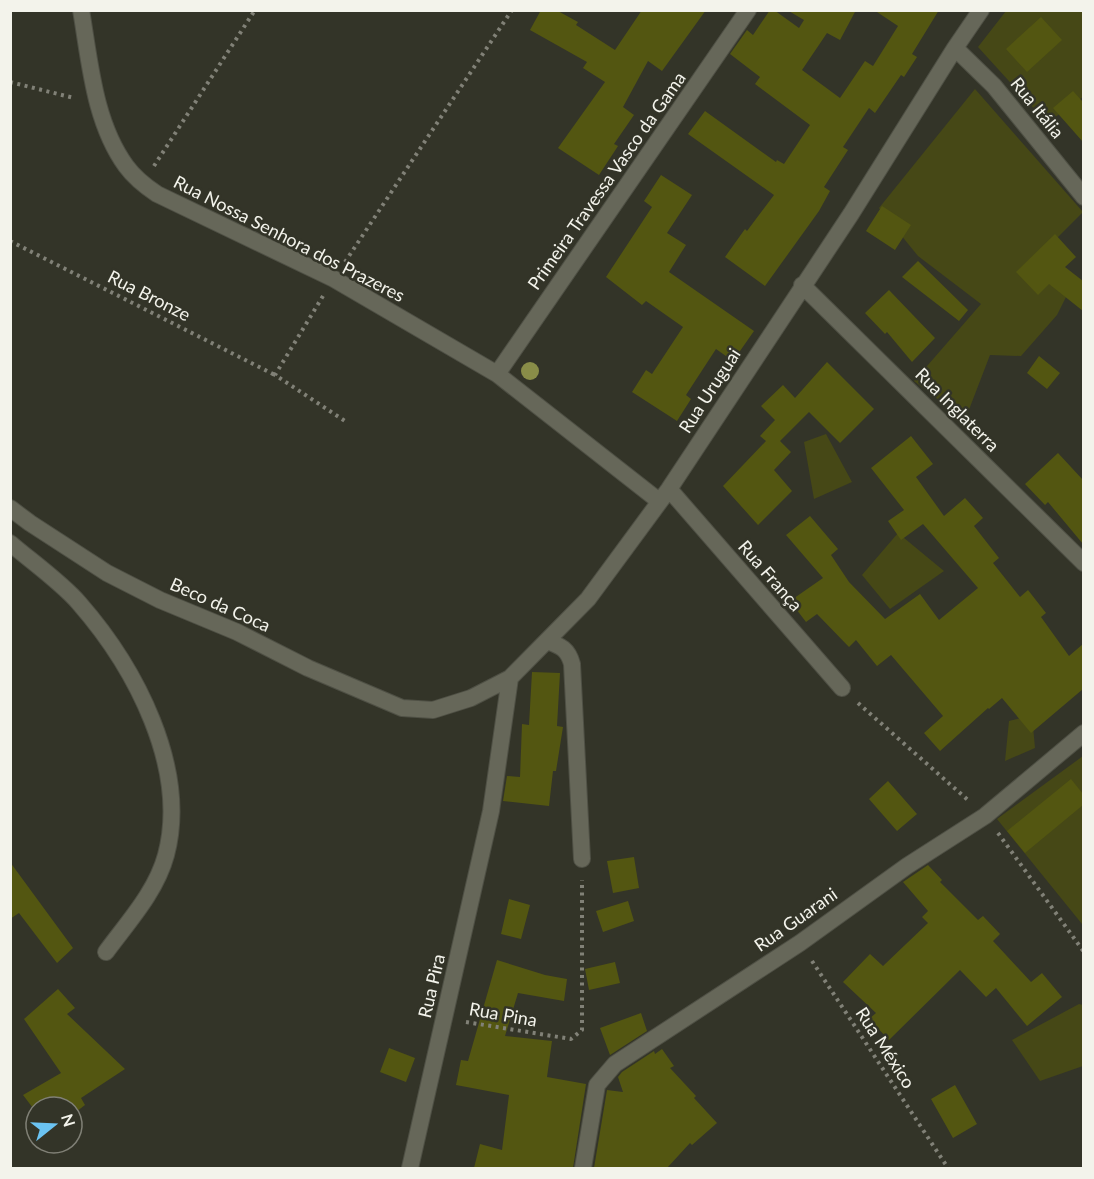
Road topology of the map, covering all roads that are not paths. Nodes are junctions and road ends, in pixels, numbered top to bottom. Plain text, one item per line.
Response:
1 (81, 10) edge
2 (748, 10) edge
3 (981, 10) edge
4 (955, 48) junction
5 (1083, 197) edge
6 (802, 285) junction
7 (497, 374) junction
8 (664, 495) junction
9 (10, 508) edge
10 (10, 543) edge
11 (1083, 563) edge
12 (547, 641) junction
13 (510, 678) junction
14 (842, 688) road end
15 (402, 708) joint
16 (1083, 733) edge
17 (582, 859) road end
18 (106, 952) dead end
19 (410, 1168) edge
20 (583, 1168) edge

1 - 7 street, Rua Nossa Senhora dos Prazeres
2 - 7 street, Primeira Travessa Vasco da Gama
3 - 4 street, Rua Uruguai
4 - 5 street, Rua Itália
4 - 6 street, Rua Uruguai
6 - 8 street, Rua Uruguai
6 - 11 street, Rua Inglaterra
7 - 8 street, Rua Nossa Senhora dos Prazeres
8 - 12 street, Rua Uruguai
8 - 14 street, Rua França
9 - 15 street, Beco da Coca
10 - 18 street
12 - 13 street, Rua Uruguai
12 - 17 street
13 - 15 street, Rua Uruguai
13 - 19 street, Rua Pira
16 - 20 street, Rua Guarani

